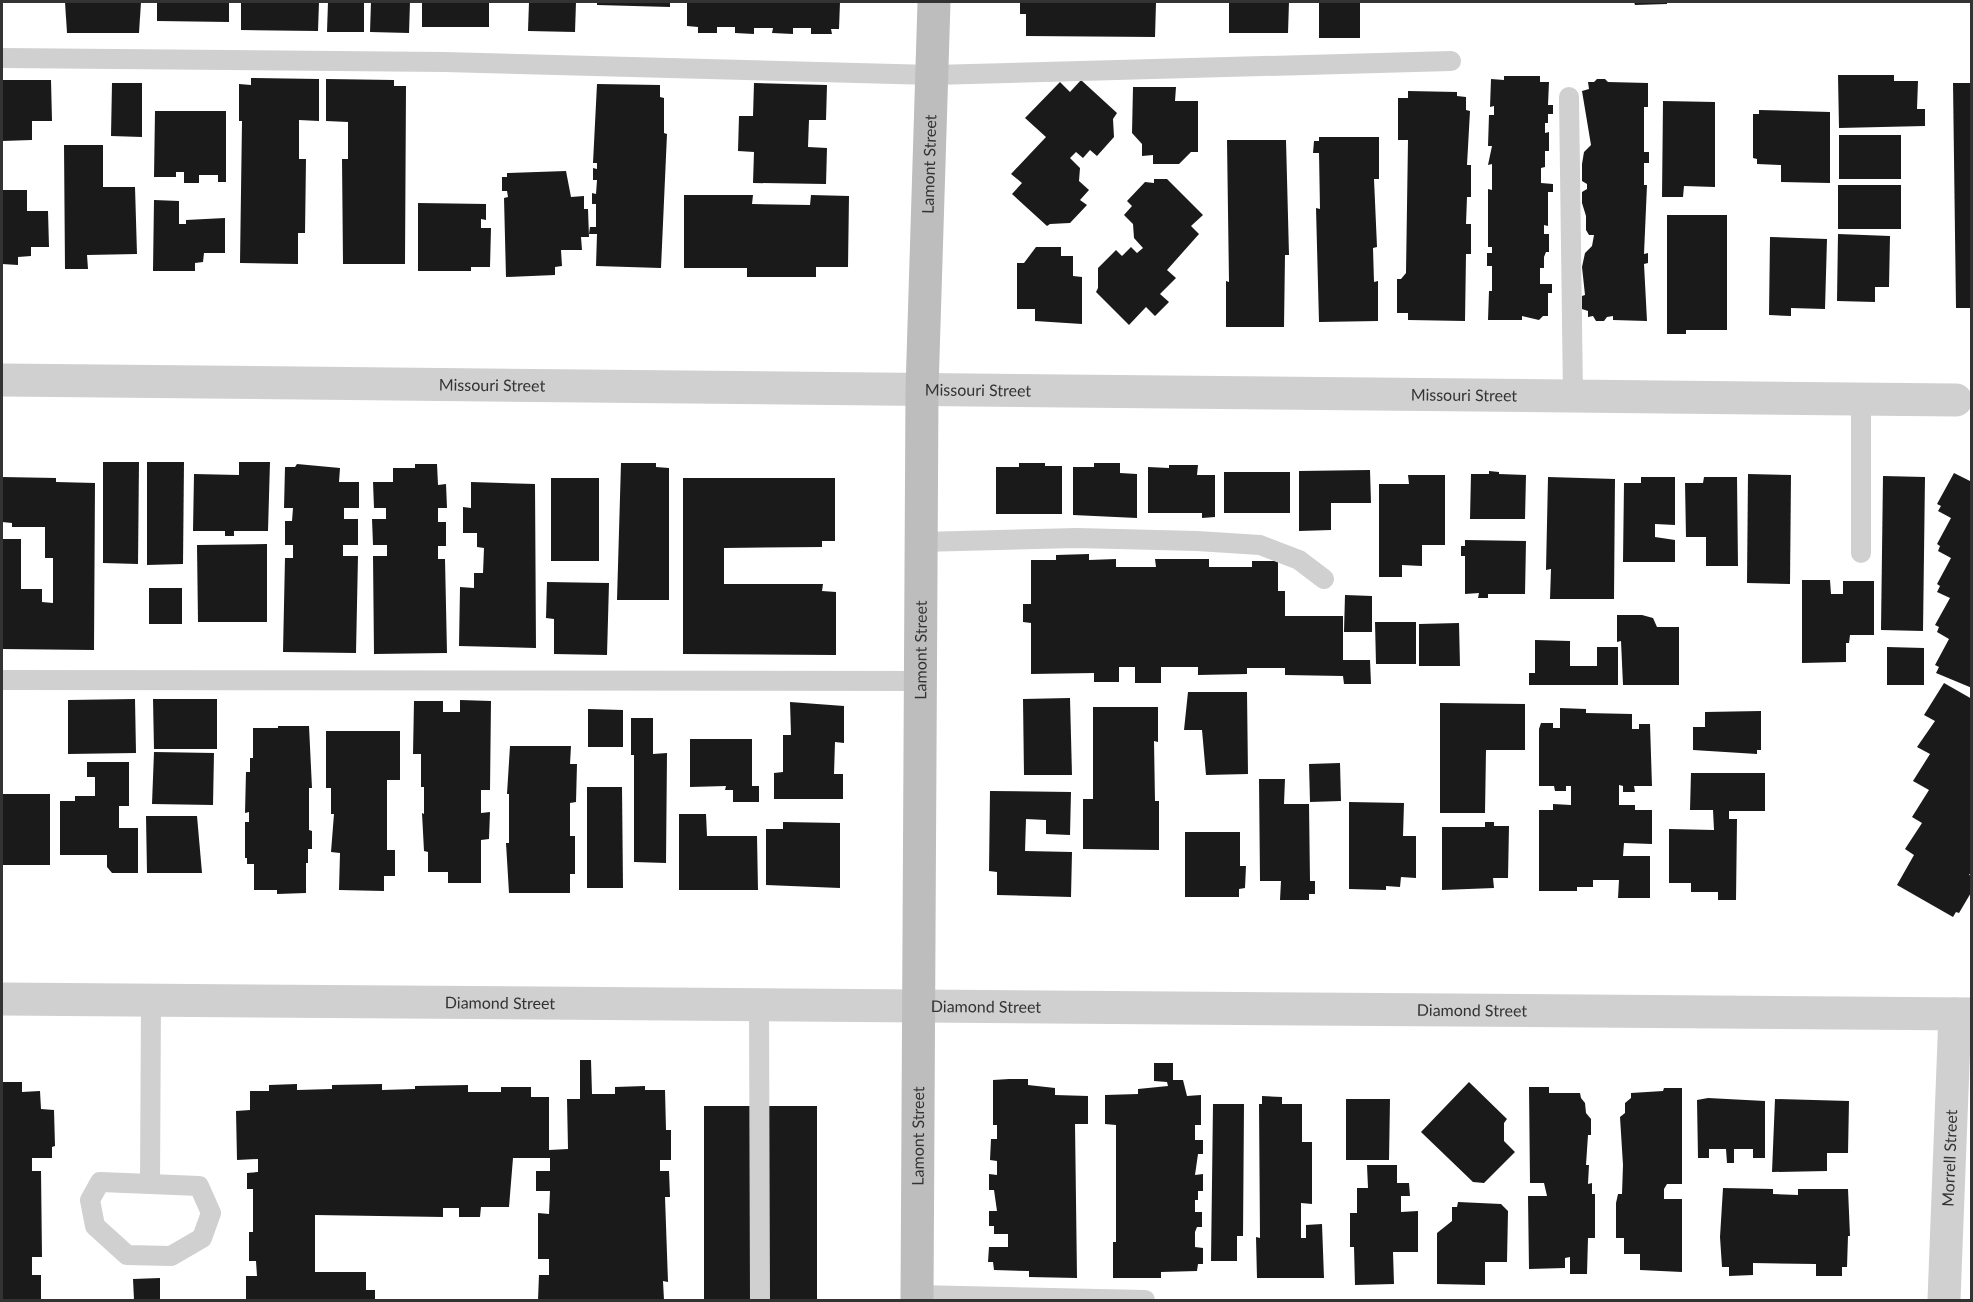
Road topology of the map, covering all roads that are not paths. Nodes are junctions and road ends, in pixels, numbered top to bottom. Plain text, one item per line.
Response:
1 (934, 2) edge
2 (2, 58) edge
3 (1451, 61) dead end
4 (933, 75) junction
5 (1569, 97) dead end
6 (2, 380) edge
7 (922, 390) junction
8 (1573, 396) junction
9 (1861, 399) junction
10 (1956, 400) dead end
11 (921, 542) junction
12 (1861, 553) dead end
13 (1324, 579) dead end
14 (2, 680) edge
15 (919, 681) junction
16 (2, 999) edge
17 (151, 1000) junction
18 (759, 1005) junction
19 (920, 1006) junction
20 (1963, 1014) edge
21 (150, 1184) junction
22 (917, 1298) edge
23 (760, 1300) edge
24 (1145, 1300) edge
25 (1944, 1300) edge

1 - 4 street, Lamont Street
2 - 4 lane
3 - 4 lane
4 - 7 street, Lamont Street
5 - 8 lane
6 - 7 street, Missouri Street
7 - 8 street, Missouri Street
7 - 11 street, Lamont Street
8 - 9 street, Missouri Street
9 - 10 street, Missouri Street
9 - 12 lane
11 - 13 lane
11 - 15 street, Lamont Street
14 - 15 lane
15 - 19 street, Lamont Street
16 - 17 street, Diamond Street
17 - 18 street, Diamond Street
17 - 21 lane
18 - 19 street, Diamond Street
18 - 23 lane
19 - 20 street, Diamond Street
19 - 22 street, Lamont Street
20 - 25 street, Morrell Street
21 - 21 lane
22 - 24 lane

